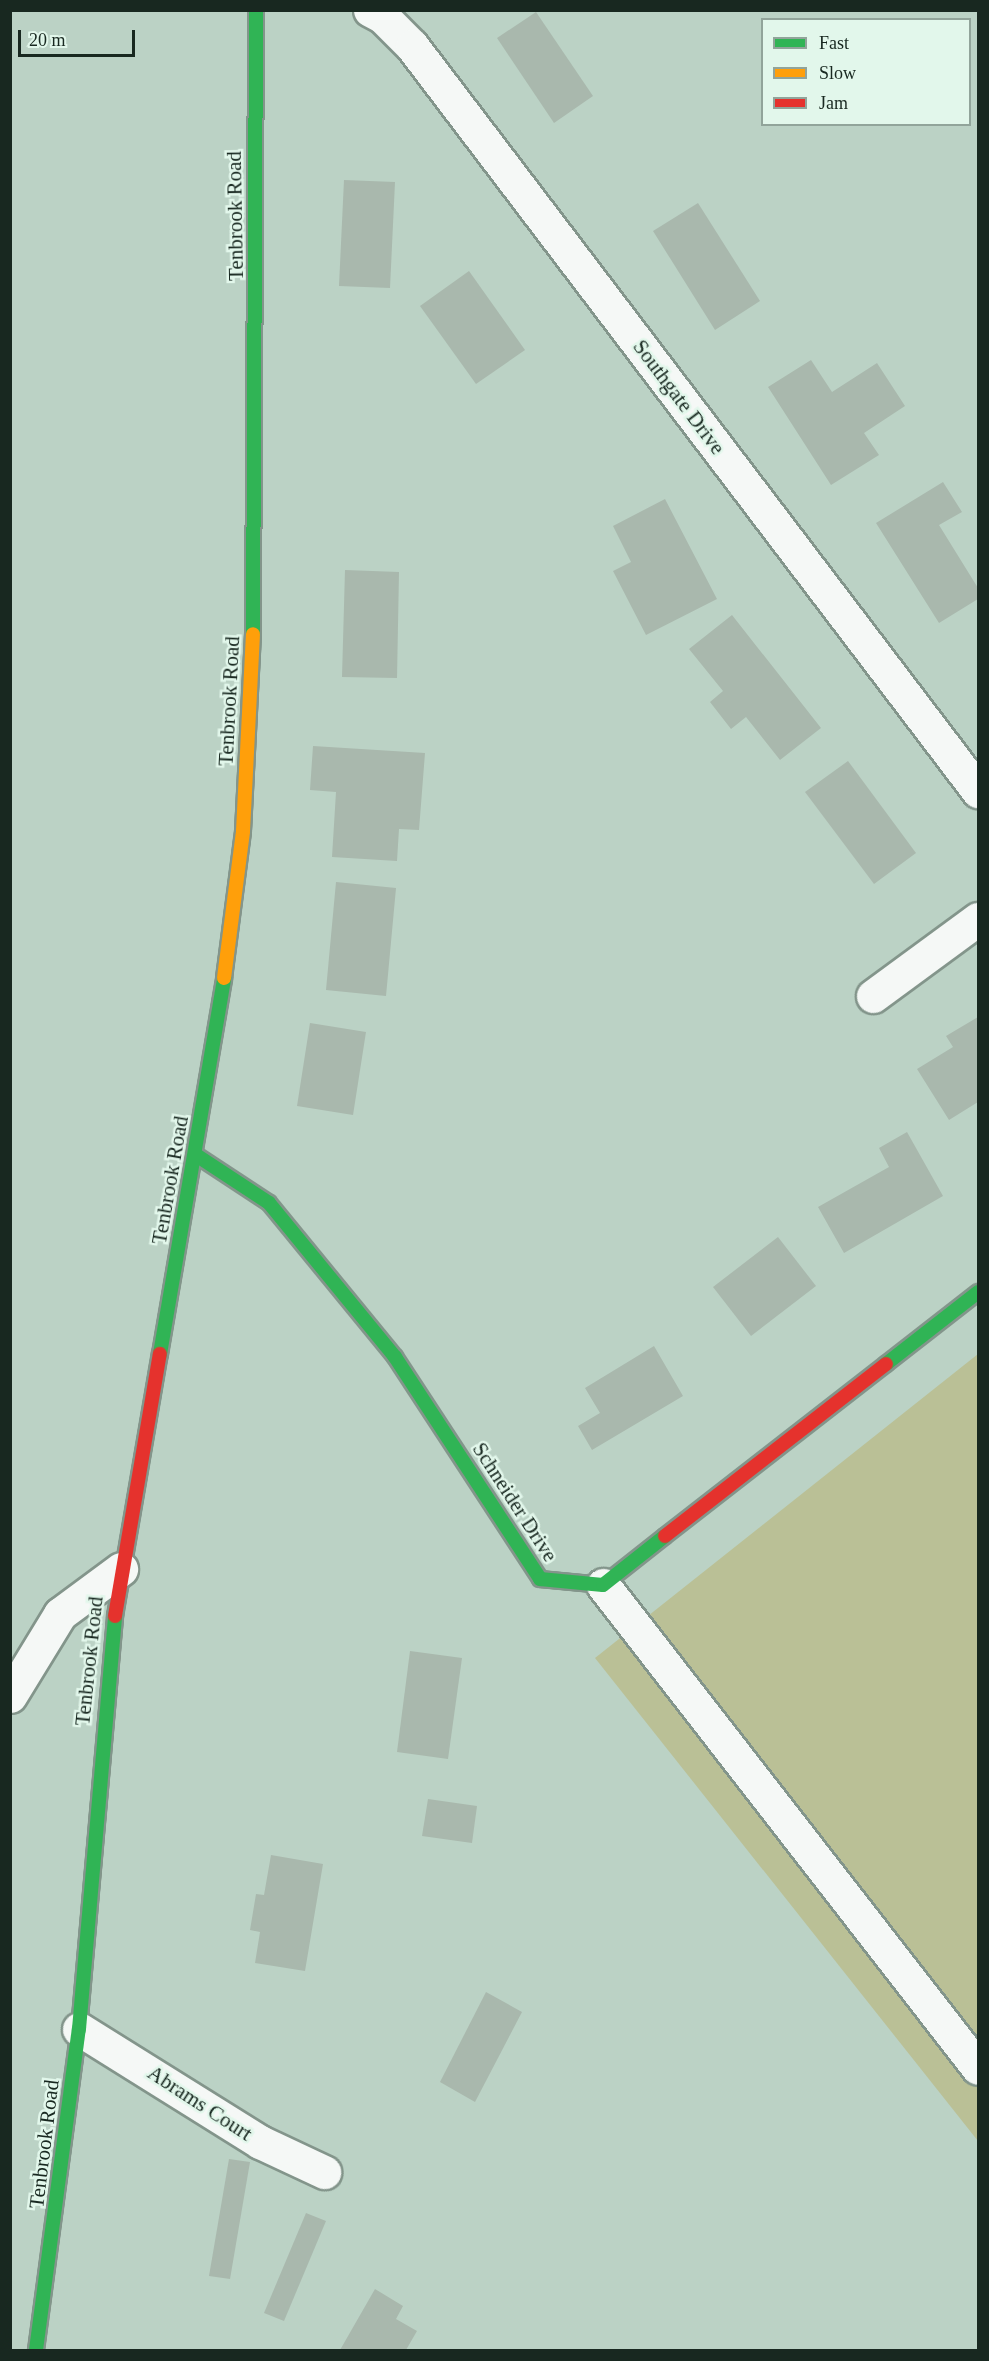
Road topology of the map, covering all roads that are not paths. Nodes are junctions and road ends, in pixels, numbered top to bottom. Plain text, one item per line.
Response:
1 (256, 10) edge
2 (370, 10) edge
3 (978, 791) edge
4 (978, 919) edge
5 (873, 996) dead end
6 (196, 1155) junction
7 (978, 1292) edge
8 (121, 1569) junction
9 (603, 1585) junction
10 (10, 1696) edge
11 (80, 2029) junction
12 (978, 2068) edge
13 (324, 2172) dead end
14 (36, 2350) edge

1 - 6 street, Tenbrook Road
2 - 3 street, Southgate Drive
4 - 5 street
6 - 8 street, Tenbrook Road
6 - 9 street, Schneider Drive
7 - 9 street
8 - 10 street
8 - 11 street, Tenbrook Road
9 - 12 street
11 - 13 street, Abrams Court
11 - 14 street, Tenbrook Road

